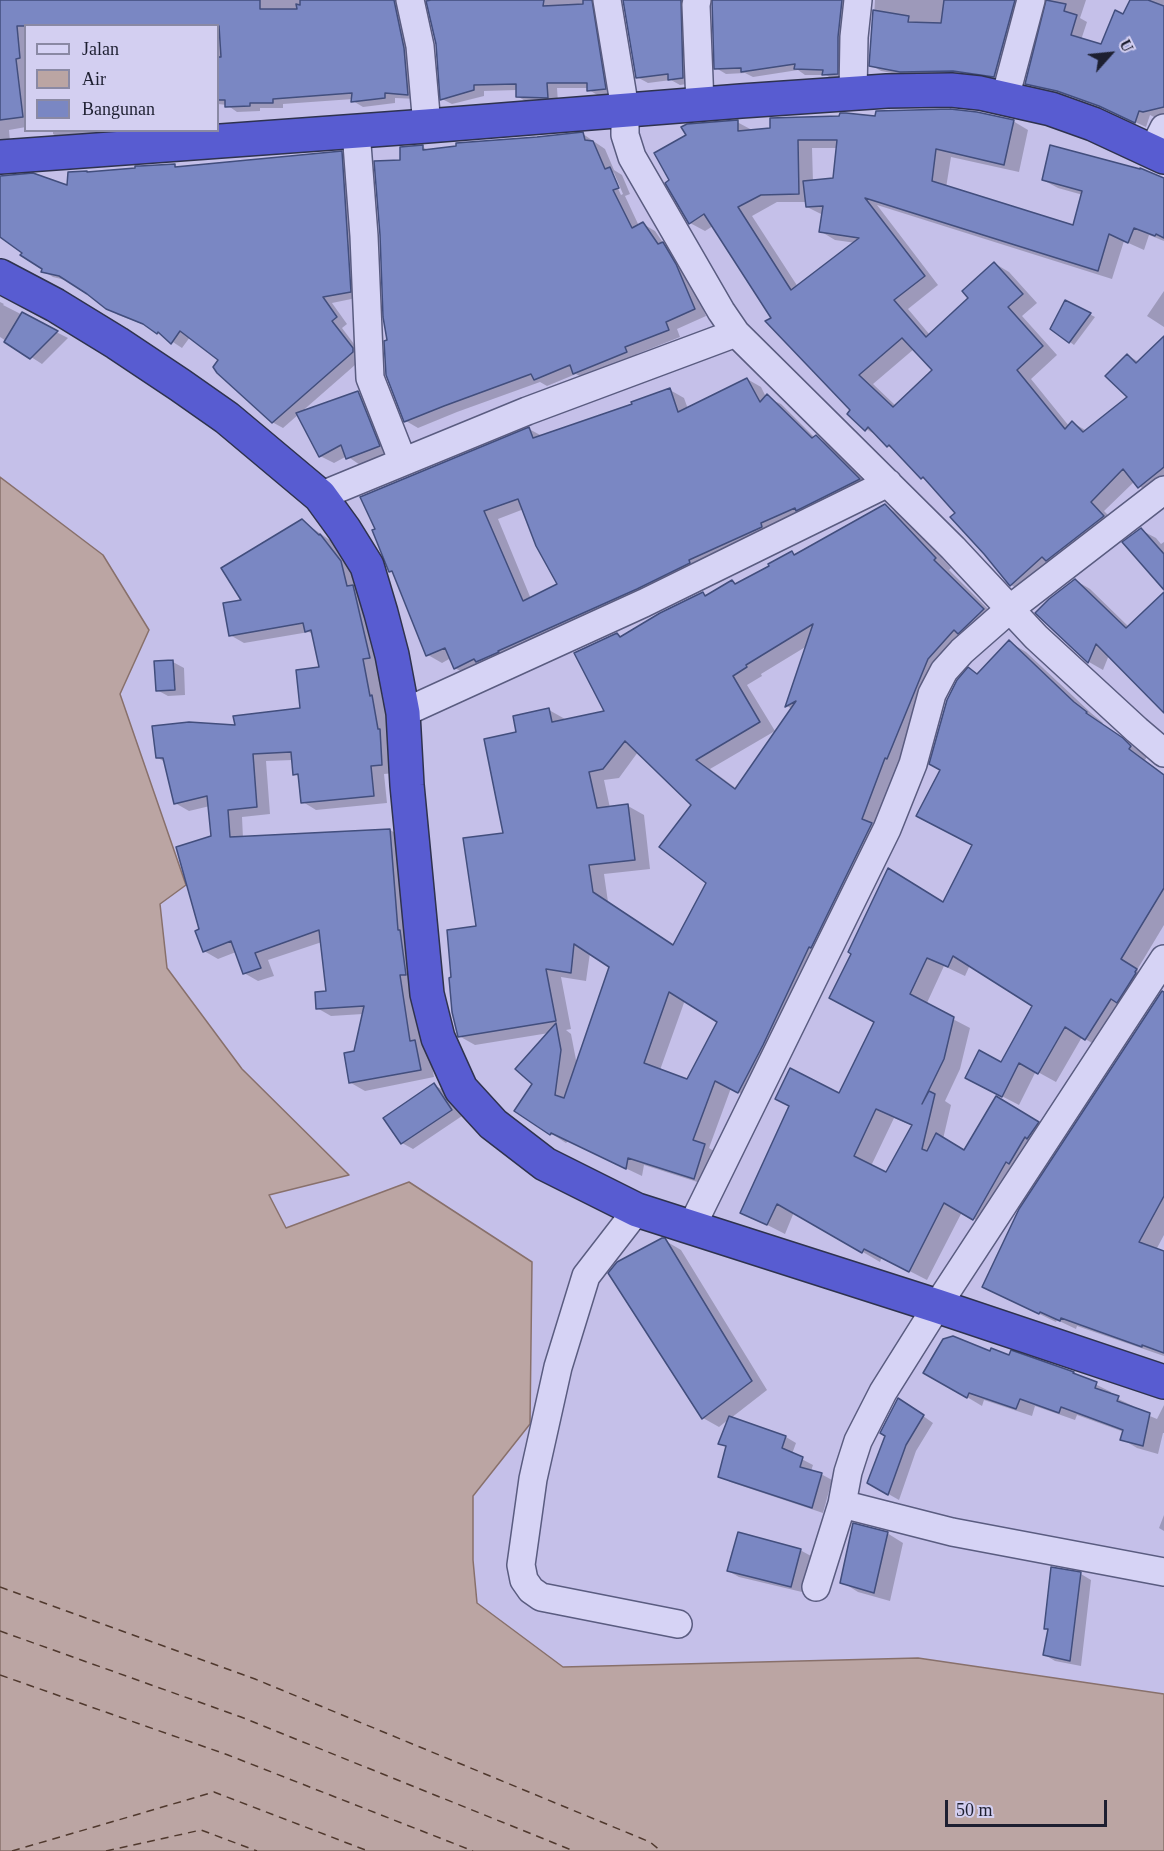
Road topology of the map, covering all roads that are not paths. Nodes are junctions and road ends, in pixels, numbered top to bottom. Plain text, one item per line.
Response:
1 (410, 0) edge
2 (607, 0) edge
3 (697, 0) edge
4 (858, 0) edge
5 (1031, 0) edge
6 (853, 94) junction
7 (1005, 98) junction
8 (699, 104) junction
9 (626, 109) junction
10 (427, 126) junction
11 (356, 131) junction
12 (1160, 145) edge
13 (0, 157) edge
14 (0, 276) edge
15 (736, 333) junction
16 (403, 462) junction
17 (888, 483) junction
18 (1164, 490) edge
19 (320, 496) junction
20 (1011, 608) junction
21 (403, 713) junction
22 (1164, 753) edge
23 (1164, 959) edge
24 (637, 1210) junction
25 (691, 1228) junction
26 (937, 1306) junction
27 (1164, 1382) edge
28 (842, 1504) junction
29 (1164, 1572) edge
30 (816, 1587) dead end
31 (678, 1624) dead end

1 - 10 street
2 - 9 street
3 - 8 street
4 - 6 street
5 - 7 street
6 - 7 highway
6 - 8 highway
7 - 12 highway
8 - 9 highway
9 - 10 highway
9 - 15 street
10 - 11 highway
11 - 13 highway
11 - 16 street
14 - 19 highway
15 - 16 street
15 - 17 street
16 - 19 street
17 - 20 street
17 - 21 street
18 - 20 street
19 - 21 highway
20 - 22 street
20 - 25 street
21 - 24 highway
23 - 26 street
24 - 25 highway
24 - 31 street
25 - 26 highway
26 - 27 highway
26 - 28 street
28 - 29 street
28 - 30 street

